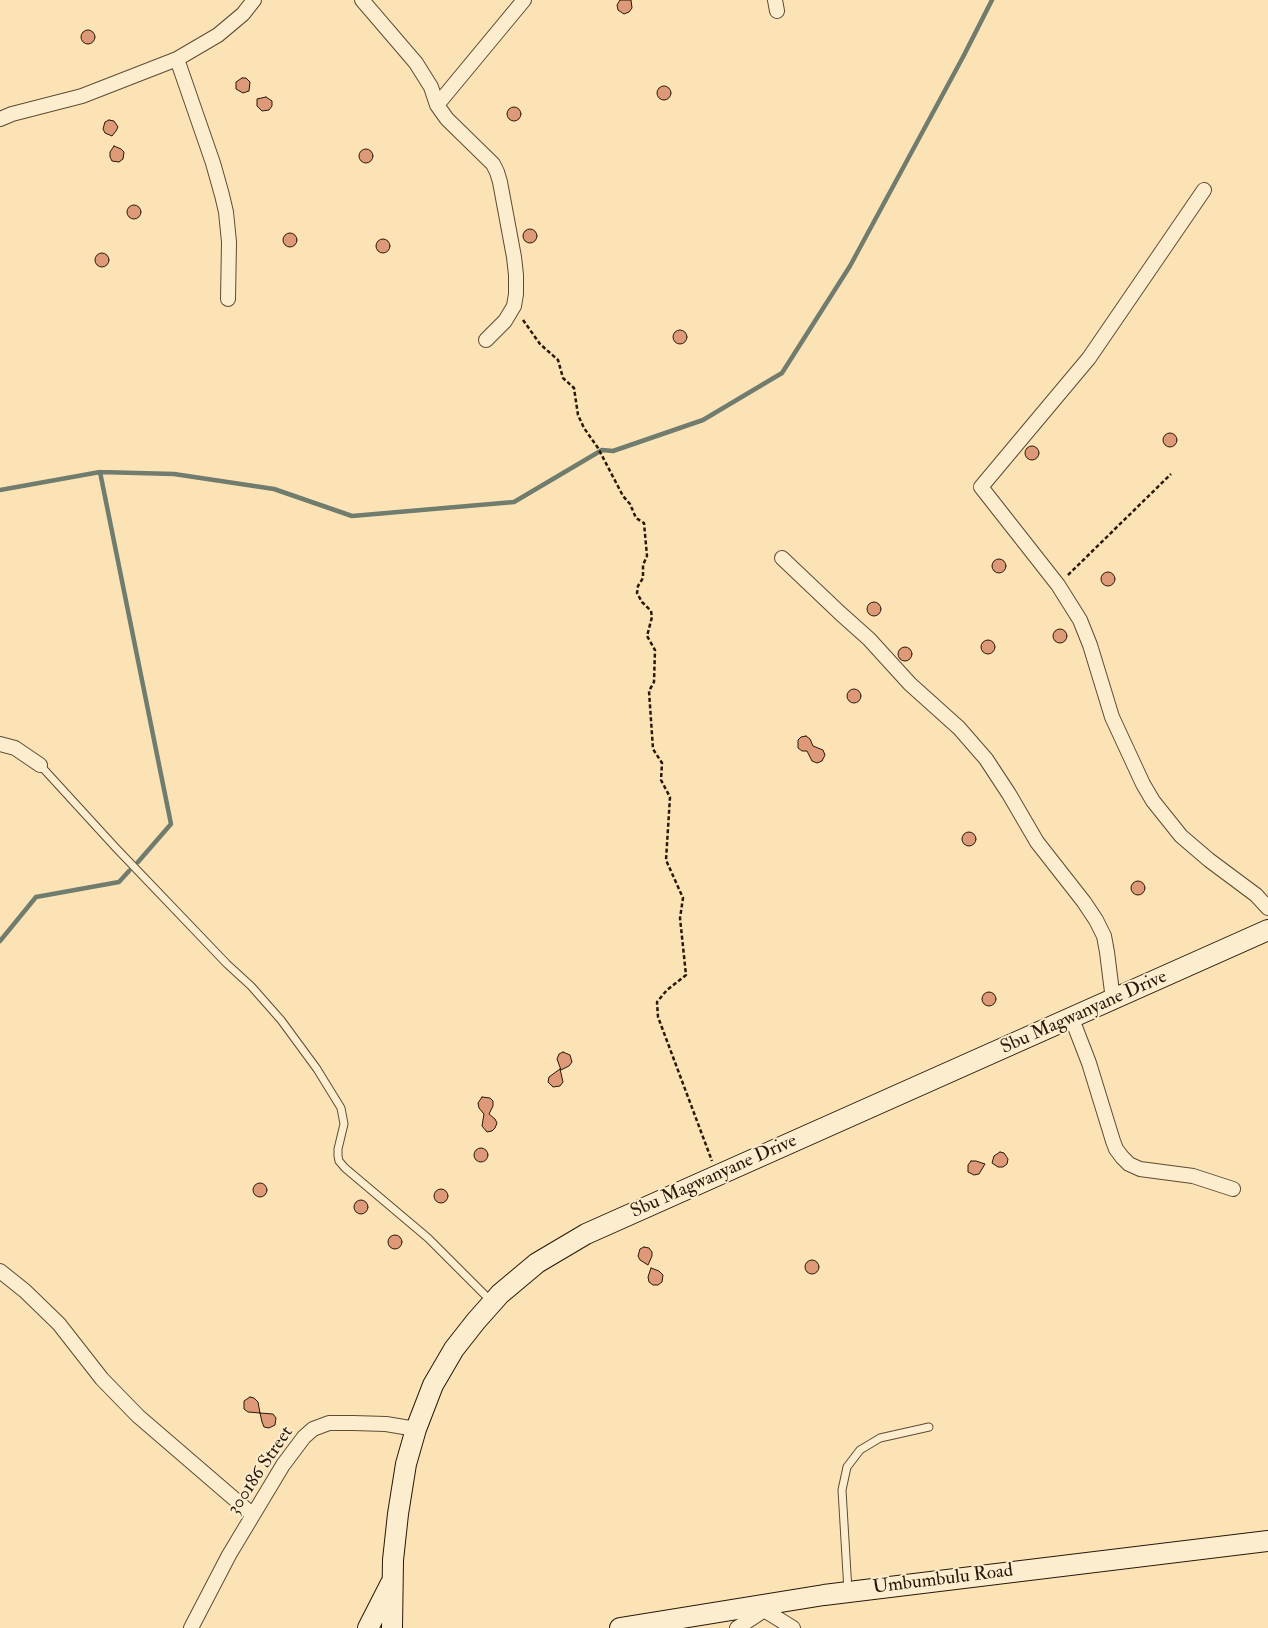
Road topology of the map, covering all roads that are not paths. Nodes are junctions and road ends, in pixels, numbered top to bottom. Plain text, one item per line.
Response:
1 (254, 0) edge
2 (362, 0) edge
3 (524, 0) edge
4 (177, 58) junction
5 (437, 105) junction
6 (0, 119) edge
7 (1204, 190) dead end
8 (228, 299) dead end
9 (486, 340) dead end
10 (782, 558) dead end
11 (0, 744) edge
12 (40, 765) joint
13 (1268, 908) edge
14 (1268, 930) edge
15 (1113, 1000) junction
16 (1072, 1019) junction
17 (1233, 1189) dead end
18 (0, 1271) edge
19 (492, 1302) junction
20 (929, 1427) dead end
21 (416, 1430) junction
22 (253, 1515) junction
23 (1268, 1541) edge
24 (393, 1580) junction
25 (848, 1592) junction
26 (770, 1606) junction
27 (395, 1623) edge
28 (191, 1628) edge
29 (368, 1628) edge
30 (620, 1628) edge
31 (737, 1628) edge
32 (793, 1628) edge

1 - 4 street
2 - 5 street
3 - 5 street
4 - 6 street
4 - 8 street
5 - 9 street
7 - 13 street
10 - 15 street
11 - 12 street
12 - 19 lane
14 - 15 main road, Sbu Magwanyane Drive
15 - 16 main road, Sbu Magwanyane Drive
16 - 17 street
16 - 19 main road, Sbu Magwanyane Drive
18 - 22 street
19 - 21 main road, Sbu Magwanyane Drive
20 - 25 lane
21 - 22 street, 300186 Street
21 - 24 main road, Sbu Magwanyane Drive
22 - 28 street, 300186 Street
23 - 25 main road, Umbumbulu Road
24 - 27 main road, Sbu Magwanyane Drive
24 - 29 main road
25 - 26 main road, Umbumbulu Road
26 - 30 main road, Umbumbulu Road
26 - 31 street
26 - 32 street

